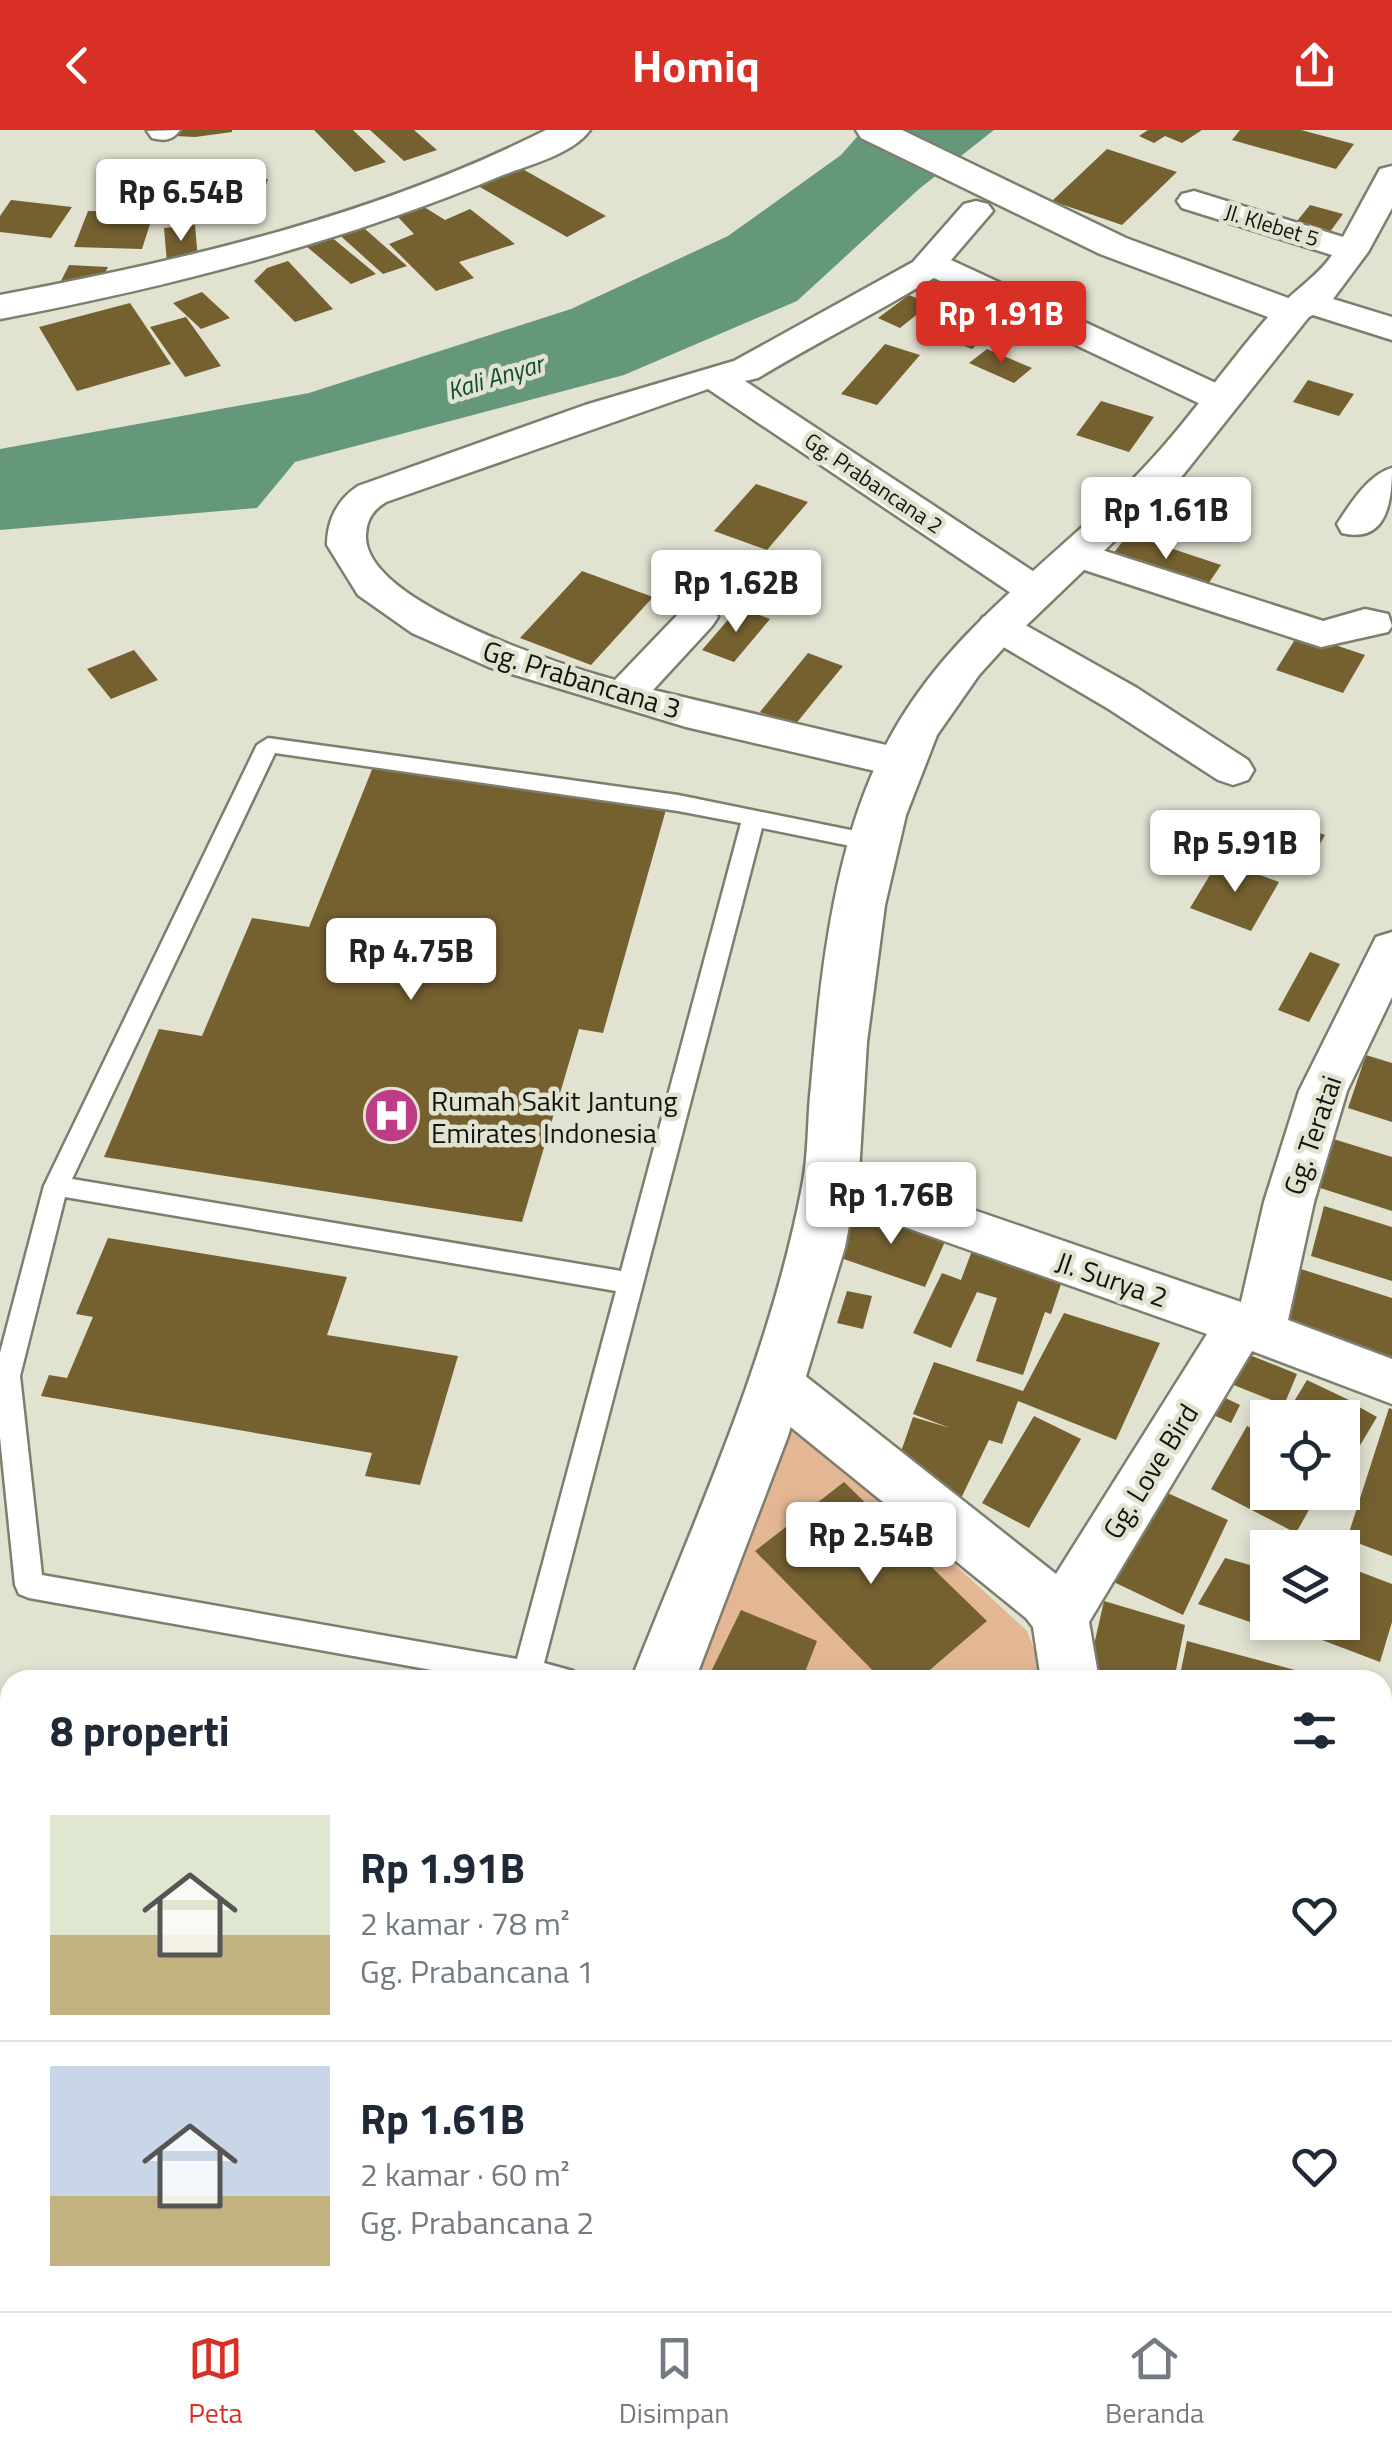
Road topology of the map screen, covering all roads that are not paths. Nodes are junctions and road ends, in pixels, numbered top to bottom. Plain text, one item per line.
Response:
1 (874, 130) edge
2 (556, 134) edge
3 (1392, 176) edge
4 (1194, 201) dead end
5 (976, 211) dead end
6 (1350, 250) junction
7 (941, 268) dead end
8 (0, 308) edge
9 (1302, 308) junction
10 (1392, 329) edge
11 (713, 376) junction
12 (1220, 399) junction
13 (1392, 480) edge
14 (1356, 524) dead end
15 (1077, 554) junction
16 (1034, 590) junction
17 (698, 618) dead end
18 (1374, 623) dead end
19 (997, 626) junction
20 (624, 696) junction
21 (901, 762) junction
22 (1233, 770) dead end
23 (753, 819) junction
24 (875, 843) junction
25 (1392, 949) edge
26 (831, 1181) junction
27 (56, 1186) junction
28 (630, 1282) junction
29 (1251, 1328) junction
30 (775, 1382) junction
31 (1392, 1382) edge
32 (1060, 1618) junction
33 (498, 1670) edge
34 (527, 1670) edge
35 (667, 1670) edge
36 (1068, 1670) edge

1 - 9 street
2 - 8 street
3 - 6 street
4 - 6 street, Jl. Klebet 5
5 - 11 street
6 - 9 street
7 - 12 street
9 - 10 street
9 - 12 street
11 - 16 street, Gg. Prabancana 2
11 - 20 street, Gg. Prabancana 3
12 - 15 street
13 - 14 street
15 - 16 street
15 - 18 street
16 - 19 street
17 - 20 street
19 - 21 street
19 - 22 street
20 - 21 street, Gg. Prabancana 3
21 - 24 street
23 - 24 lane
23 - 27 lane
23 - 28 lane
24 - 26 street
25 - 29 street, Gg. Teratai
26 - 29 street, Jl. Surya 2
26 - 30 street
27 - 28 lane
27 - 33 lane
28 - 34 lane
29 - 31 street, Jl. Surya 2
29 - 32 street, Gg. Love Bird
30 - 32 street
30 - 35 street
32 - 36 street

